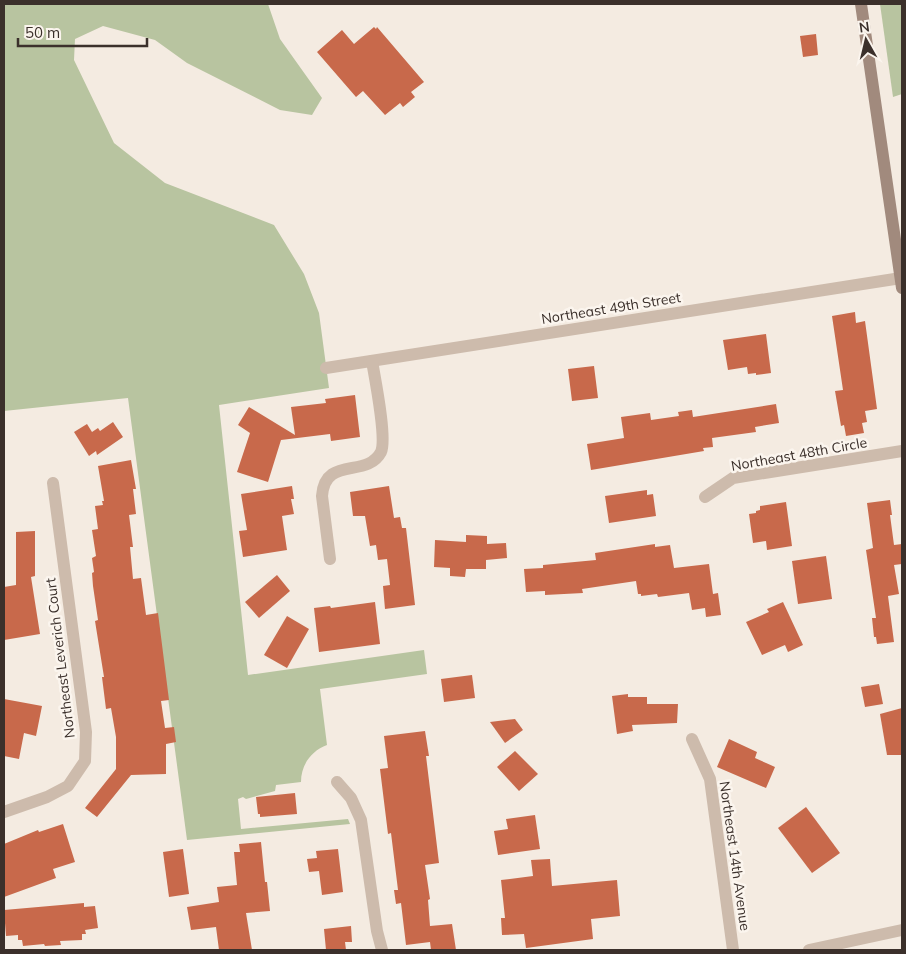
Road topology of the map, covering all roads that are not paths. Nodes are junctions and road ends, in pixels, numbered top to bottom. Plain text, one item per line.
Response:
1 (861, 4) edge
2 (901, 283) edge
3 (372, 360) junction
4 (326, 368) dead end
5 (902, 451) edge
6 (53, 483) dead end
7 (705, 497) dead end
8 (330, 559) dead end
9 (692, 739) dead end
10 (337, 782) dead end
11 (4, 812) edge
12 (902, 930) edge
13 (382, 950) edge
14 (733, 950) edge
15 (809, 950) edge

1 - 2 street
2 - 3 street, Northeast 49th Street
3 - 4 street, Northeast 49th Street
3 - 8 street
5 - 7 street, Northeast 48th Circle
6 - 11 street, Northeast Leverich Court
9 - 14 street, Northeast 14th Avenue
10 - 13 street
12 - 15 street

